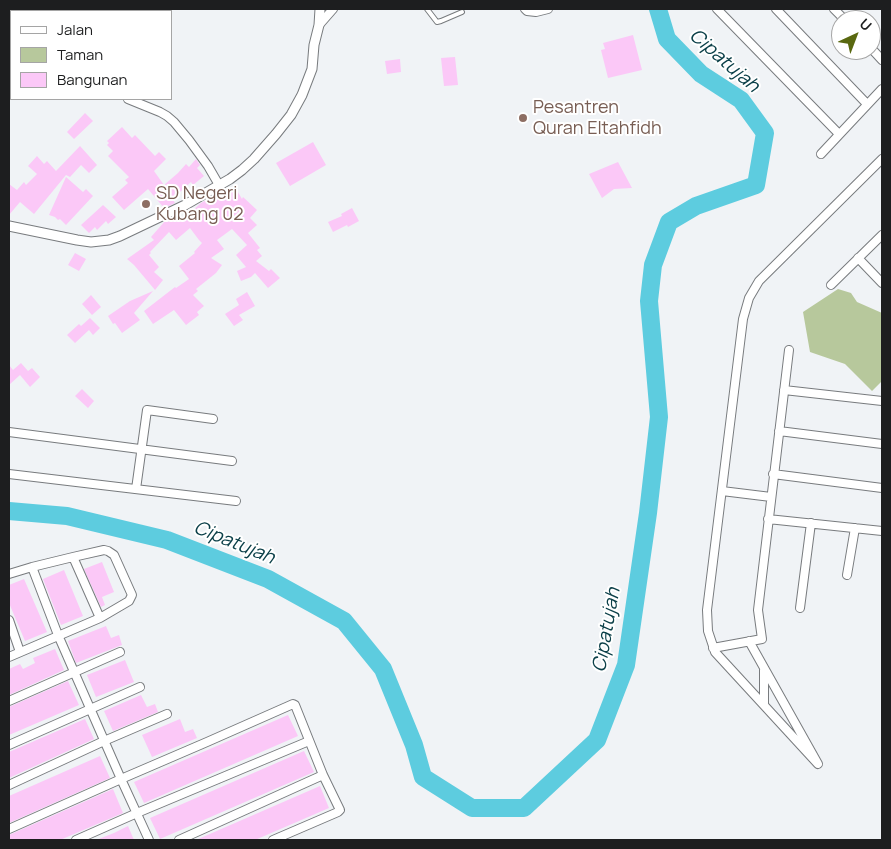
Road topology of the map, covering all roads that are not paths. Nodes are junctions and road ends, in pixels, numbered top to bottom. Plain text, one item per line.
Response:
1 (320, 9) edge
2 (333, 9) edge
3 (427, 9) edge
4 (525, 9) edge
5 (548, 9) edge
6 (717, 9) edge
7 (776, 9) edge
8 (462, 12) dead end
9 (319, 25) junction
10 (882, 89) edge
11 (130, 100) edge
12 (867, 104) junction
13 (839, 134) junction
14 (821, 154) dead end
15 (882, 159) edge
16 (219, 185) junction
17 (9, 226) edge
18 (882, 234) edge
19 (858, 258) junction
20 (882, 283) edge
21 (831, 285) dead end
22 (789, 350) dead end
23 (784, 390) junction
24 (882, 401) edge
25 (213, 419) dead end
26 (779, 431) junction
27 (9, 432) edge
28 (882, 444) edge
29 (141, 449) junction
30 (232, 461) dead end
31 (9, 474) edge
32 (774, 474) junction
33 (882, 488) edge
34 (136, 489) junction
35 (722, 491) junction
36 (771, 498) junction
37 (236, 500) dead end
38 (768, 518) junction
39 (811, 523) junction
40 (855, 528) junction
41 (882, 531) edge
42 (73, 557) junction
43 (32, 566) junction
44 (9, 574) edge
45 (846, 576) dead end
46 (800, 608) dead end
47 (100, 618) junction
48 (9, 620) edge
49 (58, 635) junction
50 (749, 641) junction
51 (713, 648) junction
52 (20, 652) junction
53 (120, 652) dead end
54 (9, 657) edge
55 (764, 668) junction
56 (75, 672) junction
57 (140, 687) dead end
58 (9, 701) edge
59 (764, 705) junction
60 (90, 709) junction
61 (167, 714) dead end
62 (104, 741) junction
63 (309, 741) junction
64 (9, 745) edge
65 (323, 776) junction
66 (121, 779) junction
67 (9, 785) edge
68 (137, 813) junction
69 (9, 829) edge
70 (76, 840) edge
71 (149, 840) edge
72 (179, 840) edge
73 (273, 840) edge

1 - 9 street
2 - 9 street
3 - 8 lane
4 - 5 street
6 - 13 street
7 - 12 street
9 - 16 street
10 - 12 street
11 - 16 street
12 - 13 street
13 - 14 street
15 - 35 street
16 - 17 street
18 - 19 street
19 - 20 street
19 - 21 street
22 - 23 street
23 - 24 street
23 - 26 street
25 - 29 street
26 - 28 street
26 - 32 street
27 - 29 street
29 - 30 street
29 - 34 street
31 - 34 street
32 - 33 street
32 - 36 street
34 - 37 street
35 - 36 street
35 - 51 street
36 - 38 street
38 - 39 street
38 - 50 street
39 - 40 street
39 - 46 street
40 - 41 street
40 - 45 street
42 - 43 street
42 - 47 street
42 - 47 street
43 - 44 street
43 - 49 street
47 - 49 street
48 - 52 street
49 - 52 street
49 - 56 street
50 - 51 street
50 - 55 street
51 - 59 street
52 - 54 street
53 - 56 street
55 - 59 street
55 - 59 street
56 - 58 street
56 - 60 street
57 - 60 street
60 - 62 street
60 - 64 street
61 - 62 street
62 - 66 street
62 - 67 street
63 - 65 street
63 - 66 street
63 - 68 street
65 - 72 street
65 - 73 street
66 - 68 street
66 - 69 street
68 - 70 street
68 - 71 street

